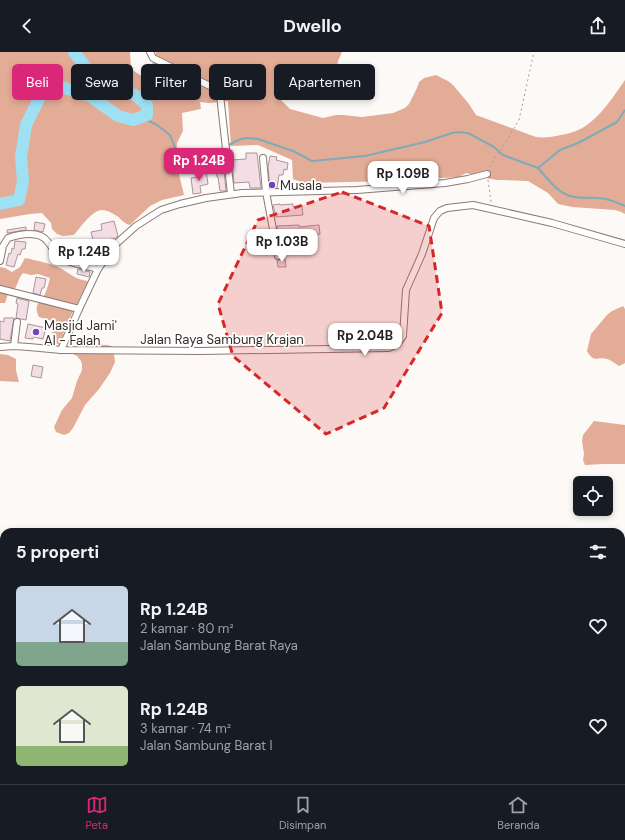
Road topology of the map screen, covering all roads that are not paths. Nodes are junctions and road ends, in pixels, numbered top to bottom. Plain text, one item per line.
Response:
1 (150, 52) edge
2 (263, 158) dead end
3 (487, 174) road end
4 (266, 192) junction
5 (231, 194) junction
6 (625, 244) edge
7 (278, 256) dead end
8 (0, 261) edge
9 (98, 269) junction
10 (0, 289) edge
11 (79, 309) junction
12 (17, 322) dead end
13 (14, 346) junction
14 (0, 347) edge
15 (61, 350) junction

1 - 5 street
2 - 4 street
3 - 4 street
4 - 5 street
4 - 7 street
5 - 9 street
6 - 15 street, Jalan Raya Sambung Krajan
8 - 9 street
9 - 11 street
10 - 11 street
11 - 15 street
12 - 13 street
13 - 14 street, Jalan Raya Sambung Krajan
13 - 15 street, Jalan Raya Sambung Krajan

